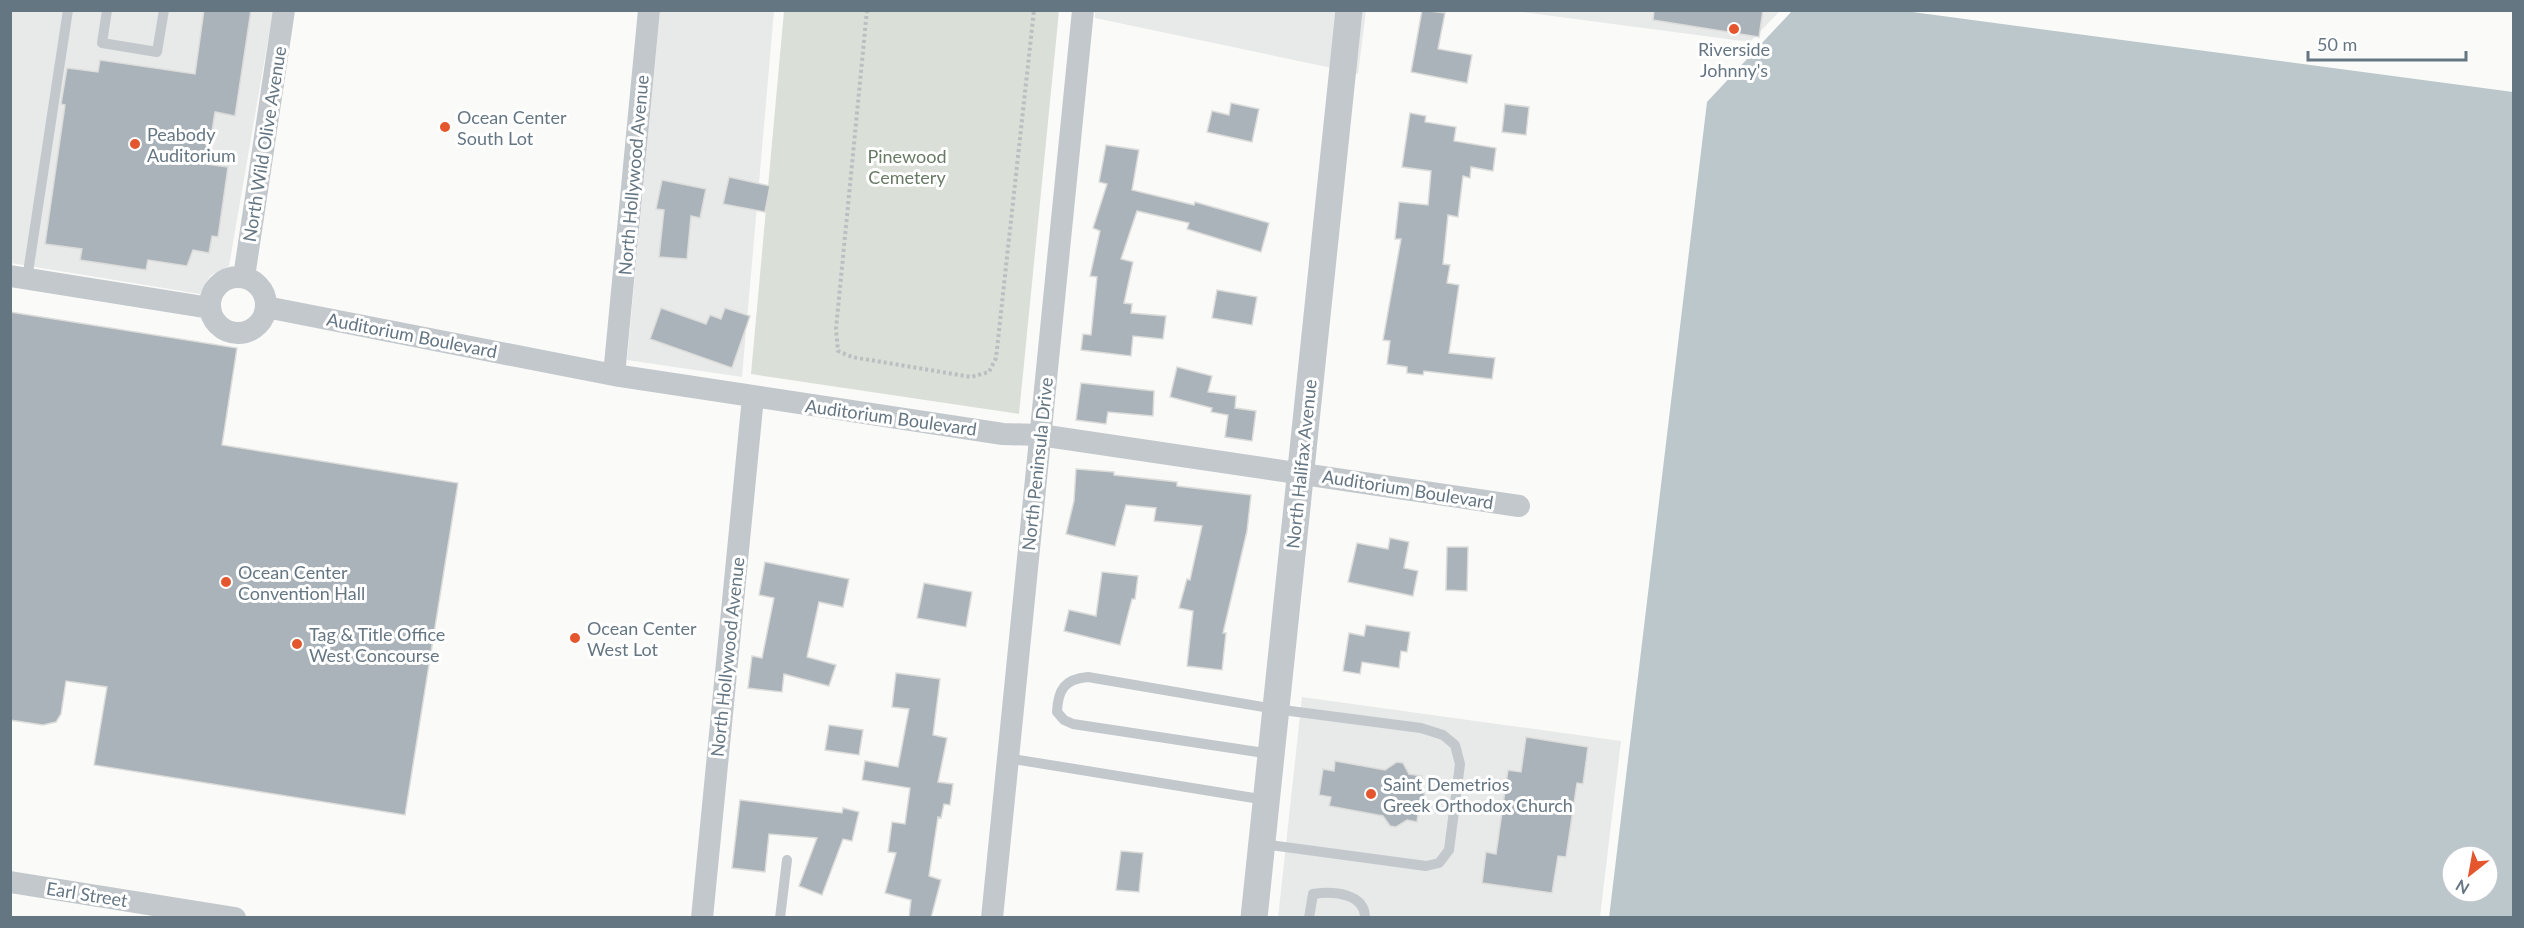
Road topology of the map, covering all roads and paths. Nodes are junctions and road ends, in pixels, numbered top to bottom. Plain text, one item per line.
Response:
1 (68, 10) edge
2 (107, 10) edge
3 (164, 10) edge
4 (284, 10) edge
5 (649, 10) edge
6 (867, 10) edge
7 (1035, 10) edge
8 (1083, 10) edge
9 (1349, 10) edge
10 (19, 277) edge
11 (244, 277) junction
12 (266, 307) junction
13 (210, 308) junction
14 (614, 375) junction
15 (753, 397) junction
16 (1040, 435) junction
17 (1300, 472) junction
18 (1519, 506) dead end
19 (1275, 709) junction
20 (1271, 754) junction
21 (1007, 758) junction
22 (1266, 800) junction
23 (1261, 844) junction
24 (787, 860) dead end
25 (10, 882) edge
26 (133, 909) edge
27 (235, 918) edge
28 (702, 918) edge
29 (780, 918) edge
30 (992, 918) edge
31 (1254, 918) edge
32 (1309, 918) edge
33 (1365, 918) edge

1 - 10 lane
2 - 3 lane
4 - 11 street, North Wild Olive Avenue
5 - 14 street, North Hollywood Avenue
6 - 7 path
8 - 16 street, North Peninsula Drive
9 - 17 street, North Halifax Avenue
10 - 13 street
11 - 12 street
11 - 13 street
12 - 13 street
12 - 14 street, Auditorium Boulevard
14 - 15 street, Auditorium Boulevard
15 - 16 street, Auditorium Boulevard
15 - 28 street, North Hollywood Avenue
16 - 17 street, Auditorium Boulevard
16 - 21 street, North Peninsula Drive
17 - 18 street, Auditorium Boulevard
17 - 19 street, North Halifax Avenue
19 - 20 street, North Halifax Avenue
19 - 20 lane
19 - 23 lane
20 - 22 street, North Halifax Avenue
21 - 22 lane
21 - 30 street, North Peninsula Drive
22 - 23 street, North Halifax Avenue
23 - 31 street, North Halifax Avenue
24 - 29 lane
25 - 26 street, Earl Street
26 - 27 street, Earl Street
32 - 33 lane

